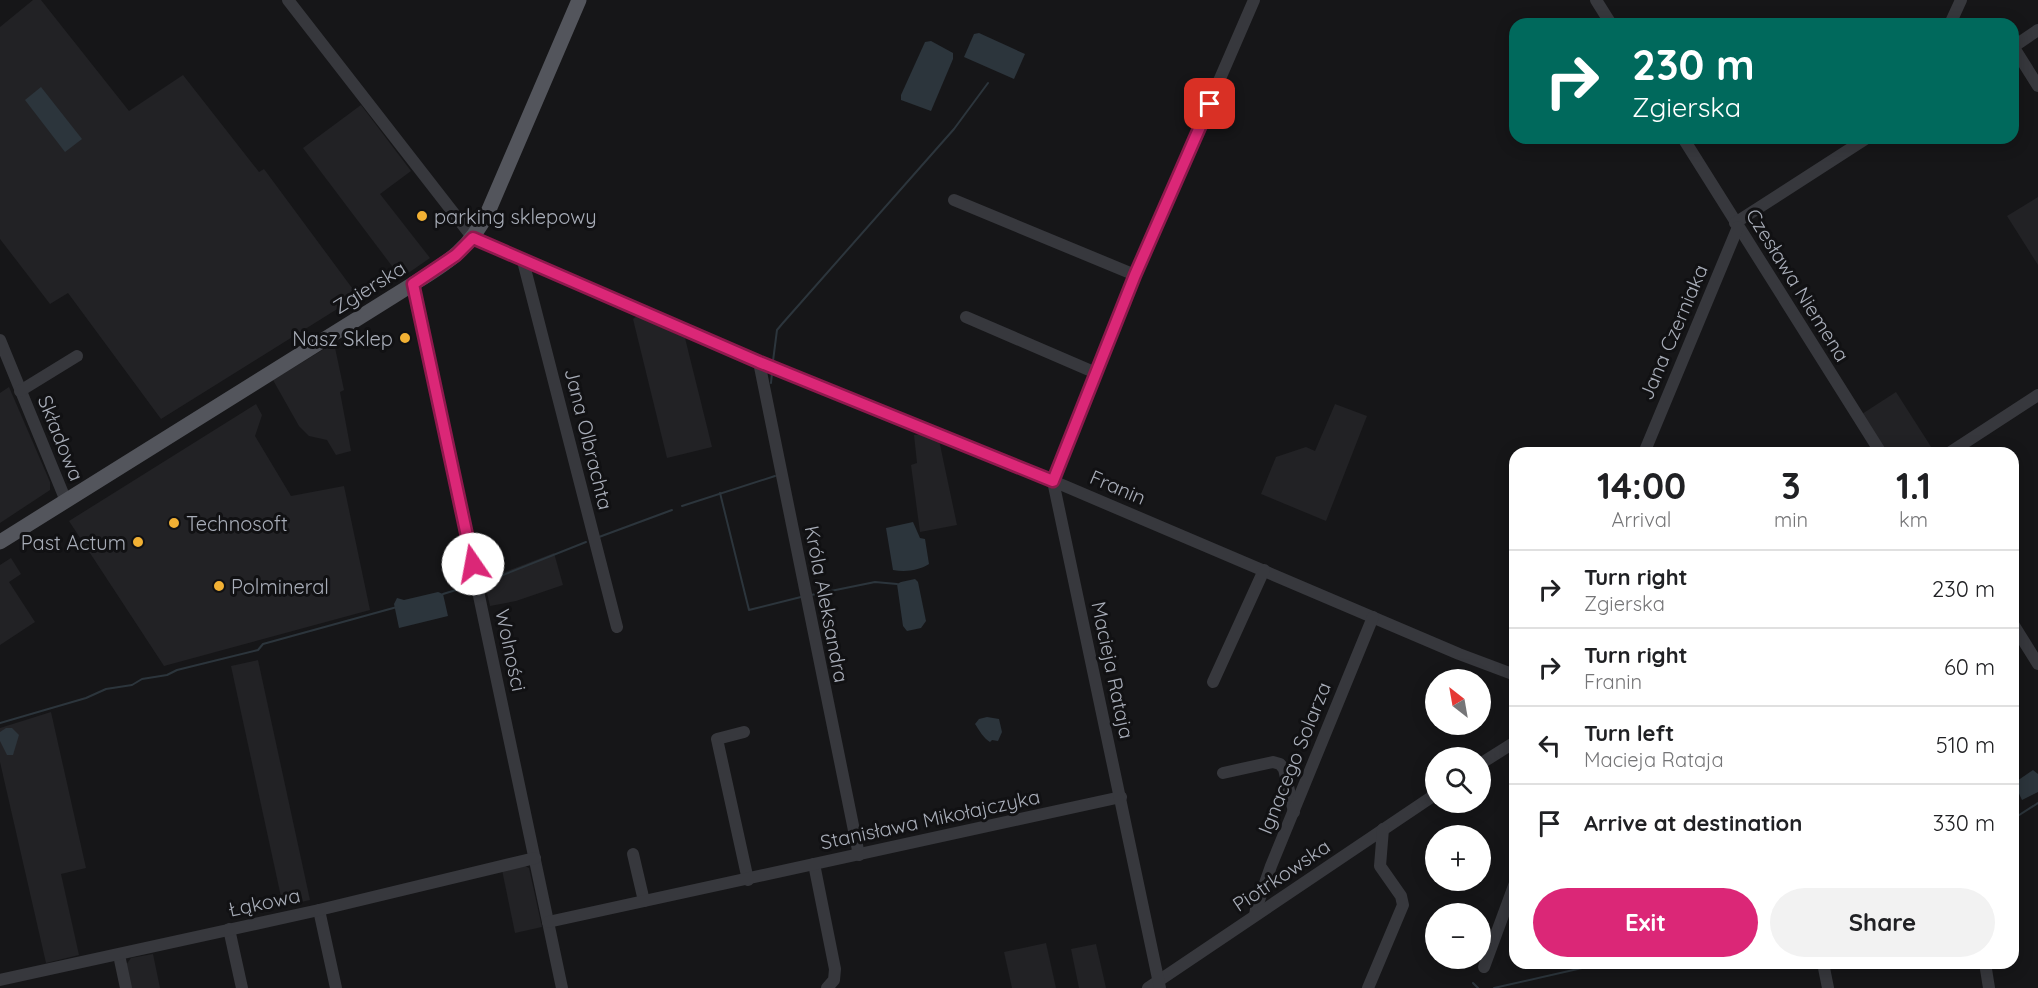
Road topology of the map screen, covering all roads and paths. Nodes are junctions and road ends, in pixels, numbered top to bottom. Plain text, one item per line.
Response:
1 (288, 0) edge
2 (579, 0) edge
3 (1254, 0) edge
4 (1596, 0) edge
5 (1961, 0) edge
6 (1607, 18) edge
7 (1953, 18) edge
8 (2038, 30) edge
9 (2019, 44) edge
10 (2019, 56) edge
11 (2038, 86) edge
12 (1687, 144) edge
13 (1858, 144) edge
14 (954, 200) dead end
15 (1737, 225) junction
16 (473, 238) junction
17 (523, 261) junction
18 (1135, 275) junction
19 (413, 284) junction
20 (966, 317) dead end
21 (0, 340) edge
22 (76, 356) dead end
23 (759, 362) junction
24 (1096, 373) junction
25 (20, 391) junction
26 (2038, 395) edge
27 (1646, 447) edge
28 (1877, 447) edge
29 (1958, 447) edge
30 (1053, 481) junction
31 (66, 501) junction
32 (0, 542) edge
33 (1264, 570) junction
34 (1373, 617) junction
35 (617, 627) dead end
36 (2019, 634) edge
37 (2038, 664) edge
38 (1509, 673) edge
39 (1213, 682) dead end
40 (744, 732) dead end
41 (1509, 746) edge
42 (1491, 757) edge
43 (1223, 773) dead end
44 (1121, 796) junction
45 (1425, 801) edge
46 (1294, 812) junction
47 (1383, 829) junction
48 (633, 854) dead end
49 (859, 855) junction
50 (535, 858) junction
51 (814, 864) junction
52 (748, 880) junction
53 (1509, 899) edge
54 (644, 901) junction
55 (319, 910) junction
56 (1255, 915) junction
57 (549, 922) junction
58 (229, 929) junction
59 (1491, 948) edge
60 (118, 955) junction
61 (1824, 969) edge
62 (1986, 969) edge
63 (0, 980) edge
64 (20, 982) edge
65 (1160, 984) edge
66 (126, 988) edge
67 (242, 988) edge
68 (336, 988) edge
69 (562, 988) edge
70 (827, 988) edge
71 (1148, 988) edge
72 (1368, 988) edge
73 (1828, 988) edge
74 (1989, 988) edge

1 - 16 street
2 - 16 main road, Zgierska
3 - 18 street
4 - 6 street
5 - 7 street
8 - 9 street
10 - 11 street
12 - 15 street, Czesława Niemena
13 - 15 street
14 - 18 street
15 - 27 street, Jana Czerniaka
15 - 28 street, Czesława Niemena
16 - 17 street, Franin
16 - 19 main road, Zgierska
17 - 23 street, Franin
17 - 35 street, Jana Olbrachta
18 - 24 street
19 - 31 main road, Zgierska
19 - 50 street, Wolności
20 - 24 street
21 - 25 street, Składowa
22 - 25 street, Składowa
23 - 30 street, Franin
23 - 49 street, Króla Aleksandra
24 - 30 street
25 - 31 street, Składowa
26 - 29 street
30 - 33 street, Franin
30 - 44 street, Macieja Rataja
31 - 32 main road, Zgierska
33 - 34 street, Franin
33 - 39 street
34 - 38 street, Franin
34 - 46 street, Ignacego Solarza
36 - 37 street
40 - 52 street
41 - 42 street
43 - 46 street
44 - 49 street, Stanisława Mikołajczyka
44 - 65 street, Macieja Rataja
45 - 47 street, Piotrkowska
46 - 56 street, Ignacego Solarza
47 - 56 street, Piotrkowska
47 - 72 street
48 - 54 street
49 - 51 street, Stanisława Mikołajczyka
50 - 55 street, Łąkowa
50 - 57 street, Wolności
51 - 52 street, Stanisława Mikołajczyka
51 - 70 street
52 - 54 street, Stanisława Mikołajczyka
53 - 59 street
54 - 57 street, Stanisława Mikołajczyka
55 - 58 street, Łąkowa
55 - 68 street
56 - 65 street, Piotrkowska
57 - 69 street, Wolności
58 - 60 street, Łąkowa
58 - 67 street
60 - 64 street, Łąkowa
60 - 66 street
61 - 73 street
62 - 74 street
63 - 64 street, Łąkowa
65 - 71 street, Piotrkowska

